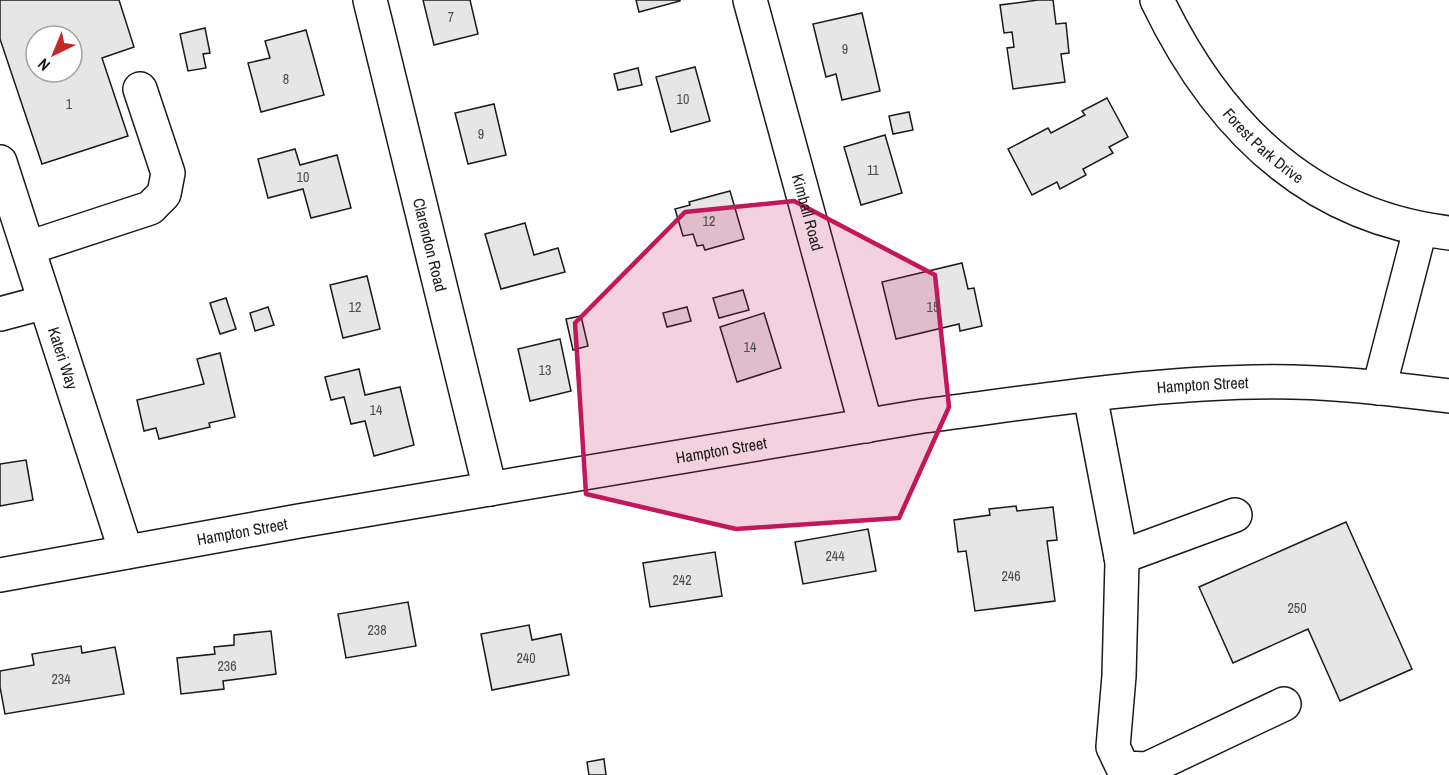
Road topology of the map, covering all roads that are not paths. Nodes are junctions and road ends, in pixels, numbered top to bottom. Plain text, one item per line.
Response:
1 (370, 0) edge
2 (750, 0) edge
3 (1156, 0) edge
4 (140, 89) dead end
5 (0, 162) edge
6 (1434, 231) edge
7 (28, 248) junction
8 (45, 302) junction
9 (0, 314) edge
10 (1379, 388) junction
11 (1090, 395) junction
12 (1449, 396) edge
13 (866, 426) junction
14 (490, 489) junction
15 (1235, 515) dead end
16 (126, 552) junction
17 (1121, 557) junction
18 (0, 575) edge
19 (1284, 704) dead end

1 - 14 street, Clarendon Road
2 - 13 street, Kimball Road
3 - 6 street, Forest Park Drive
4 - 7 street
5 - 7 street, Kateri Way
6 - 10 street, Forest Park Drive
7 - 8 street, Kateri Way
8 - 9 street
8 - 16 street, Kateri Way
10 - 11 street, Hampton Street
10 - 12 street, Hampton Street
11 - 13 street, Hampton Street
11 - 17 street
13 - 14 street, Hampton Street
14 - 16 street, Hampton Street
15 - 17 street
16 - 18 street, Hampton Street
17 - 19 street

